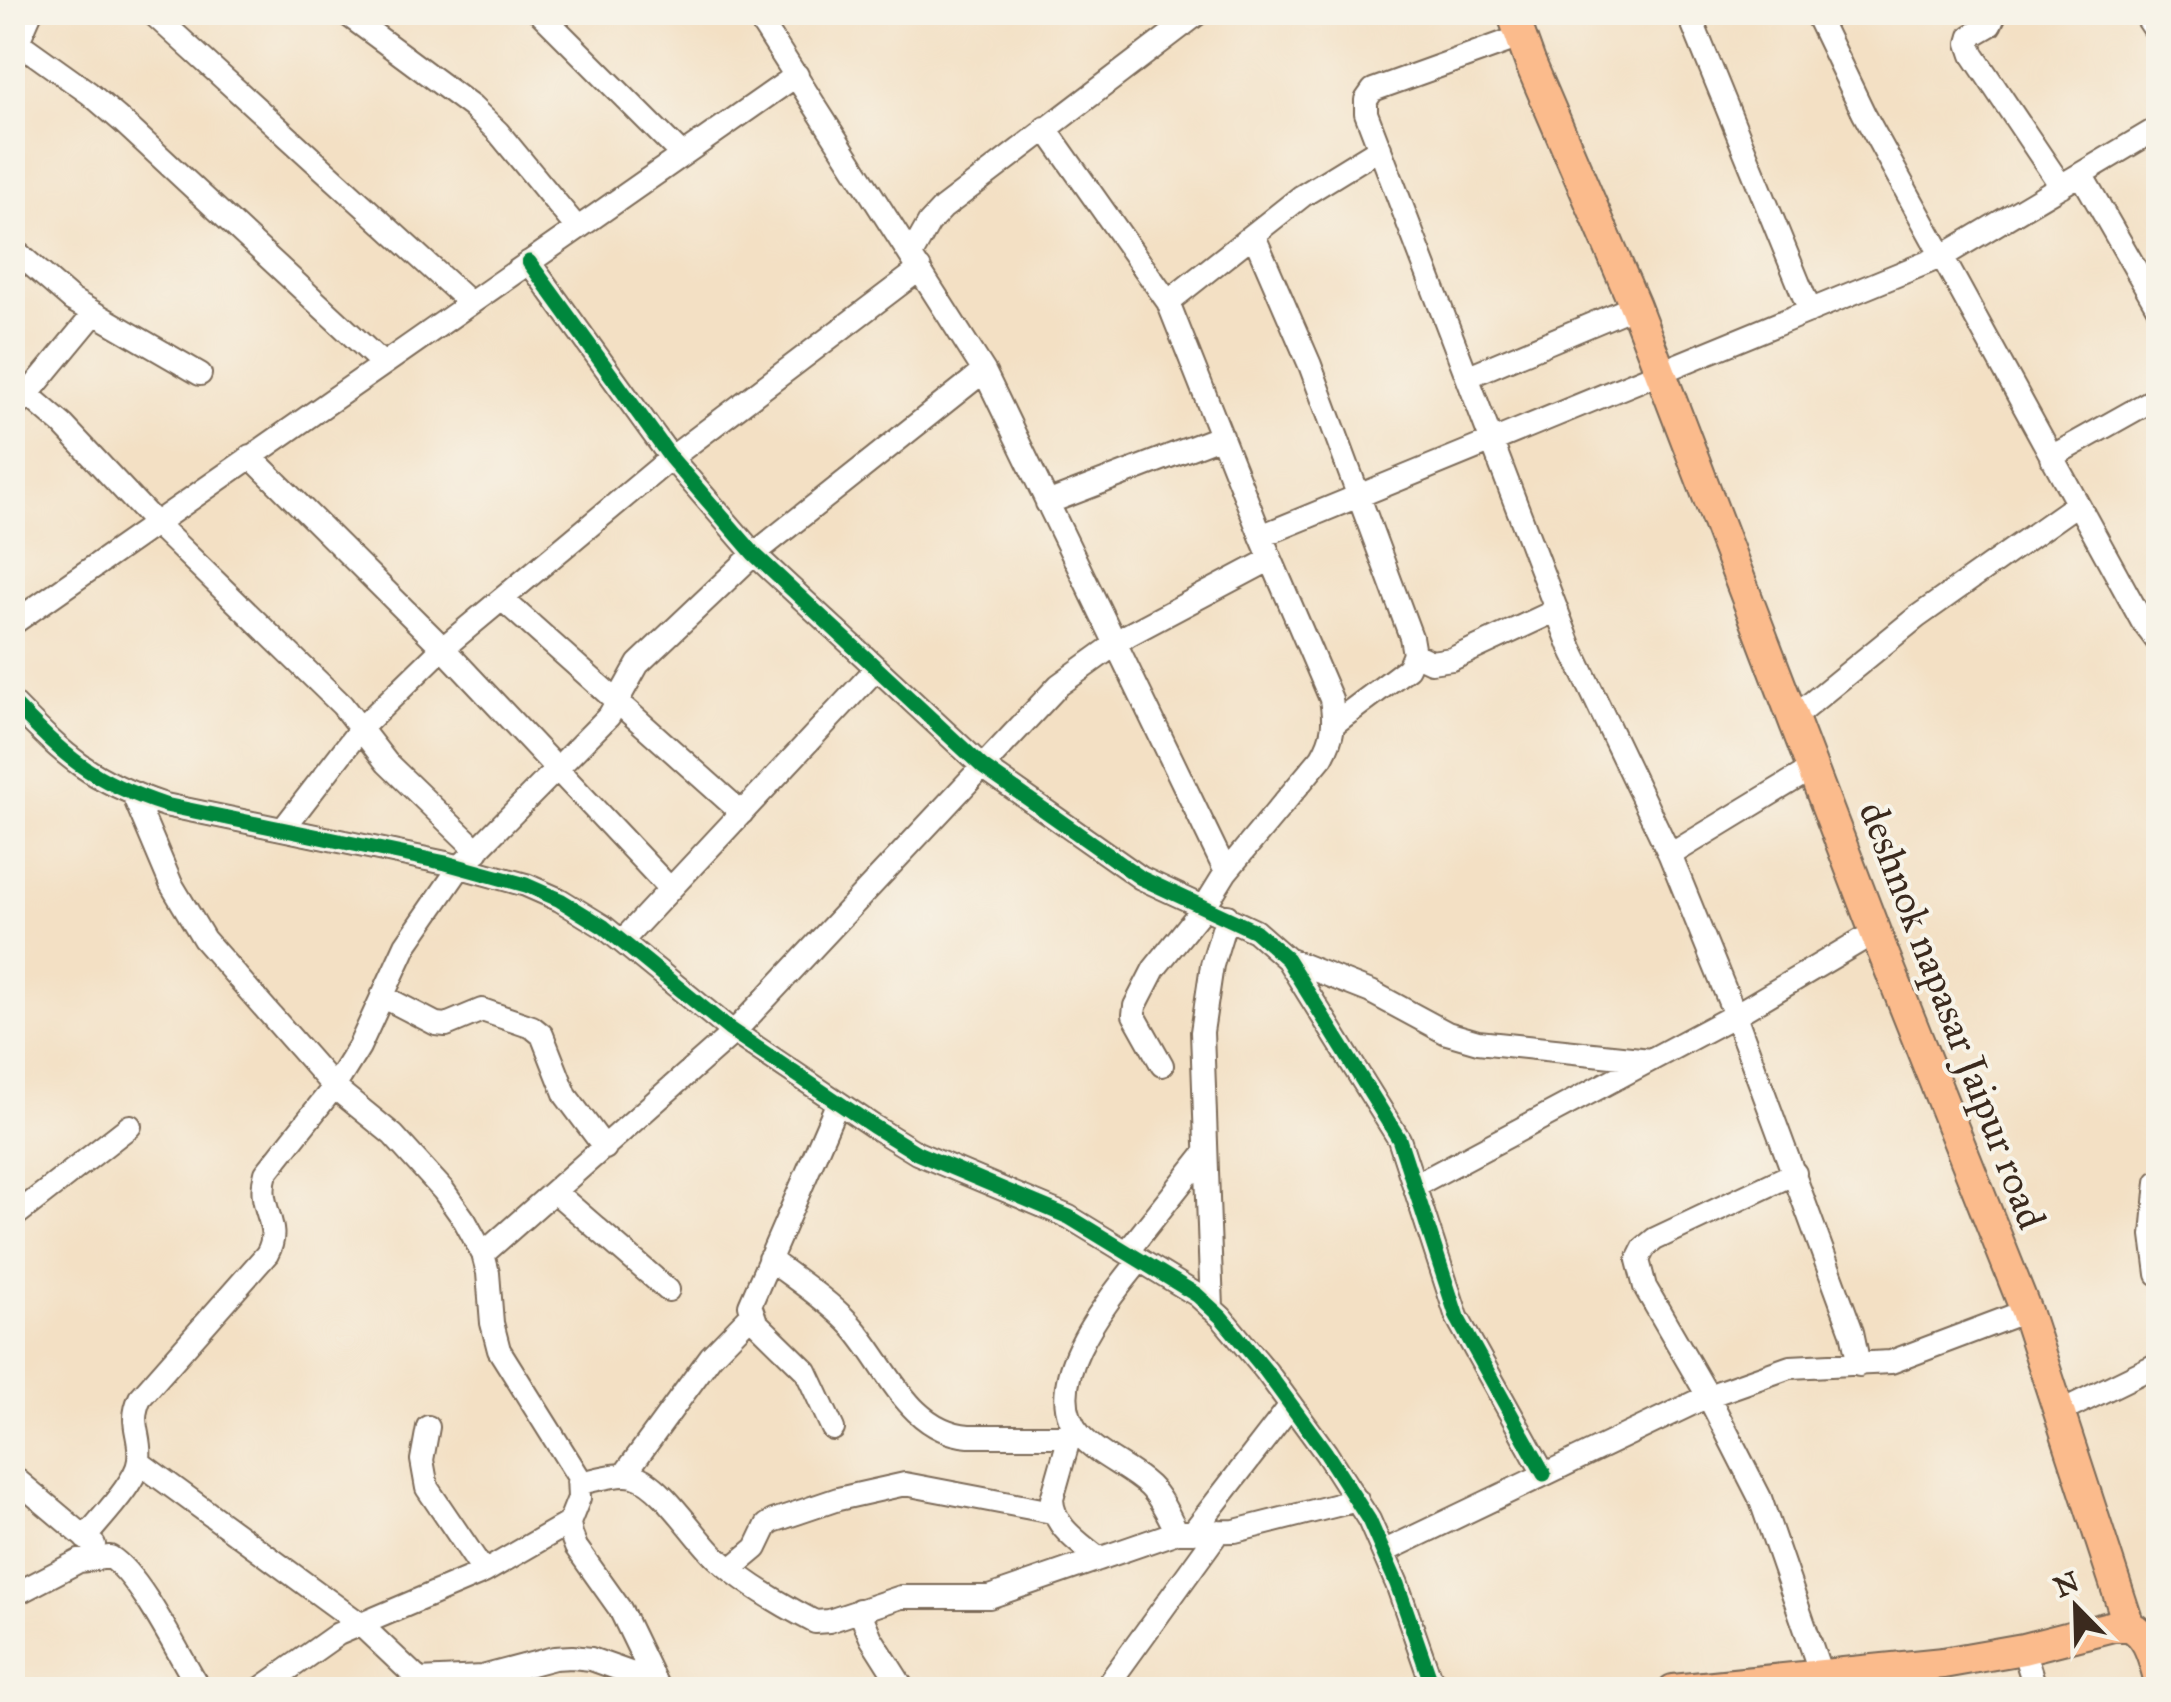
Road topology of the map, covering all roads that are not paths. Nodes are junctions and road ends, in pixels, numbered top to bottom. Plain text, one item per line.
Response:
1 (151, 12) edge
2 (344, 12) edge
3 (539, 12) edge
4 (755, 12) edge
5 (1200, 12) edge
6 (1688, 12) edge
7 (1815, 12) edge
8 (1996, 12) edge
9 (2143, 12) edge
10 (1516, 24) edge
11 (20, 32) edge
12 (2158, 34) edge
13 (797, 75) junction
14 (1045, 128) junction
15 (2158, 128) edge
16 (1380, 148) junction
17 (682, 155) junction
18 (2071, 180) junction
19 (576, 228) junction
20 (1254, 236) junction
21 (12, 248) edge
22 (1943, 256) junction
23 (528, 262) junction
24 (915, 262) junction
25 (1168, 302) junction
26 (470, 303) junction
27 (1635, 306) junction
28 (2158, 308) edge
29 (1810, 311) junction
30 (94, 314) junction
31 (383, 364) junction
32 (984, 372) junction
33 (200, 374) dead end
34 (1660, 374) junction
35 (1469, 376) junction
36 (18, 396) edge
37 (2158, 397) edge
38 (1222, 436) junction
39 (1492, 440) junction
40 (250, 456) junction
41 (2051, 457) junction
42 (672, 458) junction
43 (1359, 495) junction
44 (1047, 503) junction
45 (2077, 504) junction
46 (155, 524) junction
47 (1262, 536) junction
48 (754, 554) junction
49 (1271, 559) junction
50 (502, 599) junction
51 (1557, 610) junction
52 (12, 624) edge
53 (2158, 642) edge
54 (1114, 644) junction
55 (443, 648) junction
56 (1414, 654) junction
57 (877, 668) junction
58 (618, 701) junction
59 (12, 702) edge
60 (1793, 718) junction
61 (1335, 722) junction
62 (361, 728) junction
63 (983, 767) junction
64 (1812, 768) junction
65 (558, 769) junction
66 (133, 794) junction
67 (742, 813) junction
68 (283, 829) junction
69 (1670, 854) junction
70 (469, 859) junction
71 (1226, 872) junction
72 (670, 889) junction
73 (1205, 906) junction
74 (1227, 916) junction
75 (1875, 932) junction
76 (622, 941) junction
77 (1287, 958) junction
78 (382, 996) junction
79 (1735, 1015) junction
80 (734, 1032) junction
81 (1651, 1060) junction
82 (1162, 1064) dead end
83 (334, 1087) junction
84 (838, 1104) junction
85 (130, 1126) dead end
86 (606, 1148) junction
87 (1206, 1152) junction
88 (1795, 1174) junction
89 (2158, 1182) edge
90 (1416, 1185) junction
91 (555, 1192) junction
92 (12, 1218) edge
93 (482, 1254) junction
94 (1133, 1256) junction
95 (769, 1258) junction
96 (2158, 1274) edge
97 (668, 1290) dead end
98 (1212, 1309) junction
99 (2026, 1312) junction
100 (751, 1314) junction
101 (1859, 1364) junction
102 (2158, 1364) edge
103 (1708, 1396) junction
104 (1291, 1404) junction
105 (2060, 1412) junction
106 (428, 1427) dead end
107 (833, 1429) dead end
108 (1071, 1431) junction
109 (140, 1463) junction
110 (1544, 1474) junction
111 (12, 1476) edge
112 (624, 1476) junction
113 (580, 1483) junction
114 (1356, 1500) junction
115 (1052, 1512) junction
116 (569, 1522) junction
117 (1219, 1531) junction
118 (1185, 1532) junction
119 (84, 1538) junction
120 (1384, 1552) junction
121 (110, 1556) junction
122 (1099, 1559) junction
123 (731, 1569) junction
124 (484, 1572) junction
125 (12, 1596) edge
126 (860, 1610) junction
127 (360, 1624) junction
128 (2129, 1626) junction
129 (2023, 1649) junction
130 (1821, 1674) junction
131 (2158, 1675) edge
132 (421, 1685) edge
133 (656, 1685) edge
134 (200, 1690) edge
135 (258, 1690) edge
136 (904, 1690) edge
137 (1104, 1690) edge
138 (1440, 1690) edge
139 (1673, 1690) edge
140 (2036, 1690) edge

1 - 26 street
2 - 19 street
3 - 17 street
4 - 13 street
5 - 14 street
6 - 29 street
7 - 22 street
8 - 18 street
9 - 12 street
10 - 16 street
10 - 27 main road, deshnok napasar Jaipur road
11 - 31 street
13 - 17 street
13 - 24 street
14 - 24 street
14 - 25 street
15 - 18 street
16 - 20 street
16 - 35 street
17 - 19 street
18 - 22 street
18 - 28 street
19 - 23 street
20 - 25 street
20 - 43 street
21 - 30 street
22 - 29 street
22 - 41 street
23 - 26 street
23 - 42 street
24 - 32 street
24 - 42 street
25 - 38 street
26 - 31 street
27 - 34 main road, deshnok napasar Jaipur road
27 - 35 street
29 - 34 street
30 - 33 street
30 - 36 street
31 - 40 street
32 - 44 street
32 - 48 street
34 - 39 street
34 - 60 main road, deshnok napasar Jaipur road
35 - 39 street
36 - 46 street
37 - 41 street
38 - 44 street
38 - 47 street
39 - 43 street
39 - 51 street
40 - 46 street
40 - 55 street
41 - 45 street
42 - 48 street
42 - 50 street
43 - 47 street
43 - 56 street
44 - 54 street
45 - 53 street
45 - 60 street
46 - 52 street
46 - 62 street
47 - 49 street
48 - 57 street
48 - 58 street
49 - 54 street
49 - 61 street
50 - 55 street
50 - 58 street
51 - 56 street
51 - 69 street
54 - 63 street
54 - 71 street
55 - 62 street
55 - 65 street
56 - 61 street
57 - 63 street
57 - 67 street
58 - 65 street
58 - 67 street
59 - 66 street
60 - 64 main road, deshnok napasar Jaipur road
61 - 71 street
62 - 68 street
62 - 70 street
63 - 73 street
63 - 80 street
64 - 69 street
64 - 75 main road, deshnok napasar Jaipur road
65 - 70 street
65 - 72 street
66 - 68 street
66 - 83 street
67 - 72 street
68 - 70 street
69 - 79 street
70 - 76 street
70 - 78 street
71 - 73 street
72 - 76 street
73 - 74 street
73 - 82 street
74 - 77 street
74 - 87 street
75 - 79 street
75 - 99 main road, deshnok napasar Jaipur road
76 - 80 street
77 - 81 street
77 - 90 street
78 - 83 street
78 - 86 street
79 - 81 street
79 - 88 street
80 - 84 street
80 - 86 street
81 - 90 street
83 - 93 street
83 - 109 street
84 - 94 street
84 - 95 street
85 - 92 street
86 - 91 street
87 - 94 street
87 - 98 street
88 - 101 street
88 - 103 street
89 - 96 street
90 - 110 street
91 - 93 street
91 - 97 street
93 - 113 street
94 - 98 street
94 - 108 street
95 - 100 street
95 - 108 street
98 - 104 street
99 - 101 street
99 - 105 main road, deshnok napasar Jaipur road
100 - 107 street
100 - 112 street
101 - 103 street
102 - 105 street
103 - 110 street
103 - 130 street
104 - 114 street
104 - 118 street
105 - 128 main road, deshnok napasar Jaipur road
106 - 124 street
108 - 115 street
108 - 118 street
109 - 119 street
109 - 127 street
110 - 120 street
111 - 119 street
112 - 113 street
112 - 123 street
113 - 116 street
114 - 117 street
114 - 120 street
115 - 122 street
115 - 123 street
116 - 124 street
116 - 133 street
117 - 118 street
117 - 137 street
118 - 122 street
119 - 121 street
120 - 138 street
121 - 125 street
121 - 134 street
122 - 126 street
123 - 126 street
124 - 127 street
126 - 136 street
127 - 132 street
127 - 135 street
128 - 129 main road
128 - 131 main road, deshnok napasar Jaipur road
129 - 130 main road
129 - 140 street
130 - 139 main road
132 - 133 street

